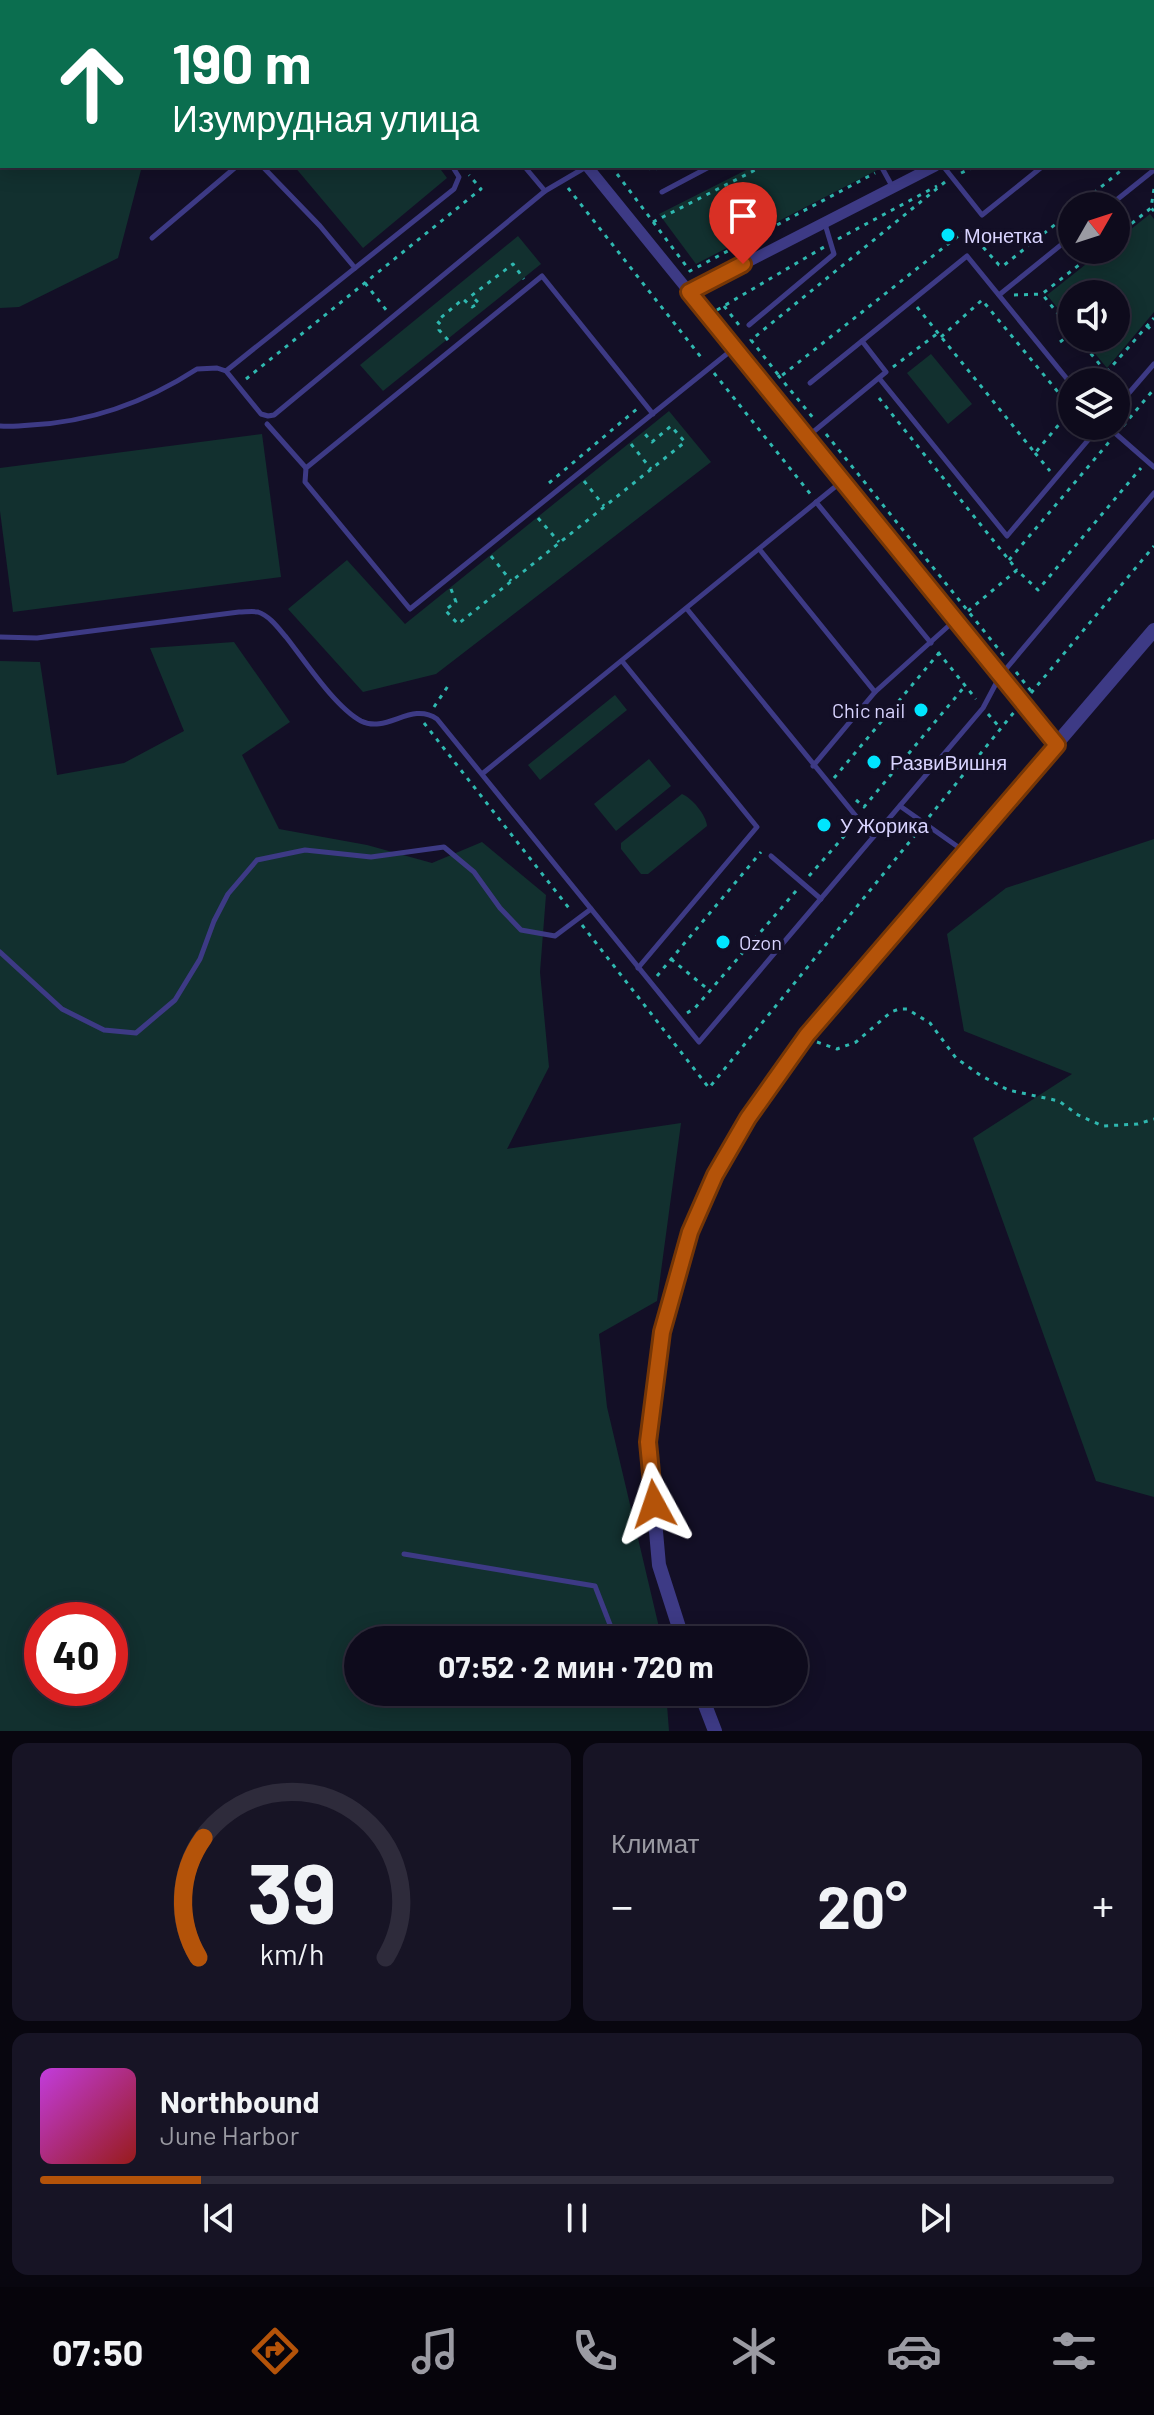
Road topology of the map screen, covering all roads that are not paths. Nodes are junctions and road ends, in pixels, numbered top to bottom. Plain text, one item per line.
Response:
1 (235, 168) edge
2 (264, 168) edge
3 (453, 168) edge
4 (526, 168) edge
5 (585, 168) edge
6 (590, 168) edge
7 (707, 168) edge
8 (881, 168) edge
9 (931, 168) edge
10 (945, 168) edge
11 (1041, 168) edge
12 (1154, 170) edge
13 (892, 188) junction
14 (545, 191) junction
15 (662, 192) dead end
16 (1126, 192) edge
17 (824, 223) junction
18 (152, 238) dead end
19 (1058, 247) edge
20 (355, 268) junction
21 (689, 292) junction
22 (999, 295) junction
23 (749, 325) dead end
24 (862, 341) junction
25 (734, 349) junction
26 (1154, 364) edge
27 (1058, 368) edge
28 (226, 371) junction
29 (879, 378) junction
30 (810, 383) dead end
31 (1130, 392) edge
32 (653, 414) junction
33 (267, 424) dead end
34 (0, 426) edge
35 (806, 437) junction
36 (1088, 440) edge
37 (1123, 440) edge
38 (1154, 467) edge
39 (306, 468) junction
40 (842, 481) junction
41 (1154, 493) edge
42 (816, 502) junction
43 (760, 550) junction
44 (687, 609) junction
45 (955, 621) junction
46 (1154, 630) edge
47 (0, 637) edge
48 (931, 643) junction
49 (622, 661) junction
50 (1000, 676) junction
51 (875, 692) junction
52 (1057, 745) junction
53 (813, 766) junction
54 (482, 774) junction
55 (900, 806) junction
56 (873, 837) junction
57 (965, 852) junction
58 (771, 856) dead end
59 (821, 899) junction
60 (591, 909) junction
61 (0, 952) edge
62 (638, 968) junction
63 (404, 1554) dead end
64 (611, 1626) edge
65 (679, 1626) edge
66 (705, 1706) edge
67 (715, 1731) edge

1 - 18 lane
2 - 20 lane
3 - 20 lane
4 - 14 lane
5 - 14 lane
6 - 21 street
7 - 15 lane
8 - 13 lane
9 - 13 street
10 - 11 lane
12 - 16 lane
13 - 17 street
14 - 28 lane
17 - 21 street
17 - 23 lane
19 - 22 lane
20 - 28 lane
21 - 25 street
22 - 24 lane
22 - 27 lane
24 - 29 lane
24 - 30 lane
25 - 32 lane
25 - 35 street
26 - 31 lane
28 - 34 lane
29 - 35 lane
29 - 36 lane
32 - 39 lane
32 - 39 lane
33 - 39 lane
35 - 40 street
37 - 38 lane
40 - 42 lane
40 - 45 street
41 - 50 lane
42 - 43 lane
42 - 48 lane
43 - 44 lane
43 - 51 lane
44 - 49 lane
44 - 53 lane
45 - 48 lane
45 - 50 street
46 - 52 street
47 - 54 lane
48 - 51 lane
49 - 54 lane
49 - 62 lane
50 - 52 street
50 - 55 lane
51 - 53 lane
52 - 57 street
53 - 56 lane
54 - 60 lane
55 - 56 lane
55 - 57 lane
56 - 59 lane
57 - 65 street
58 - 59 lane
59 - 62 lane
60 - 61 lane
60 - 62 lane
63 - 64 lane
66 - 67 street

